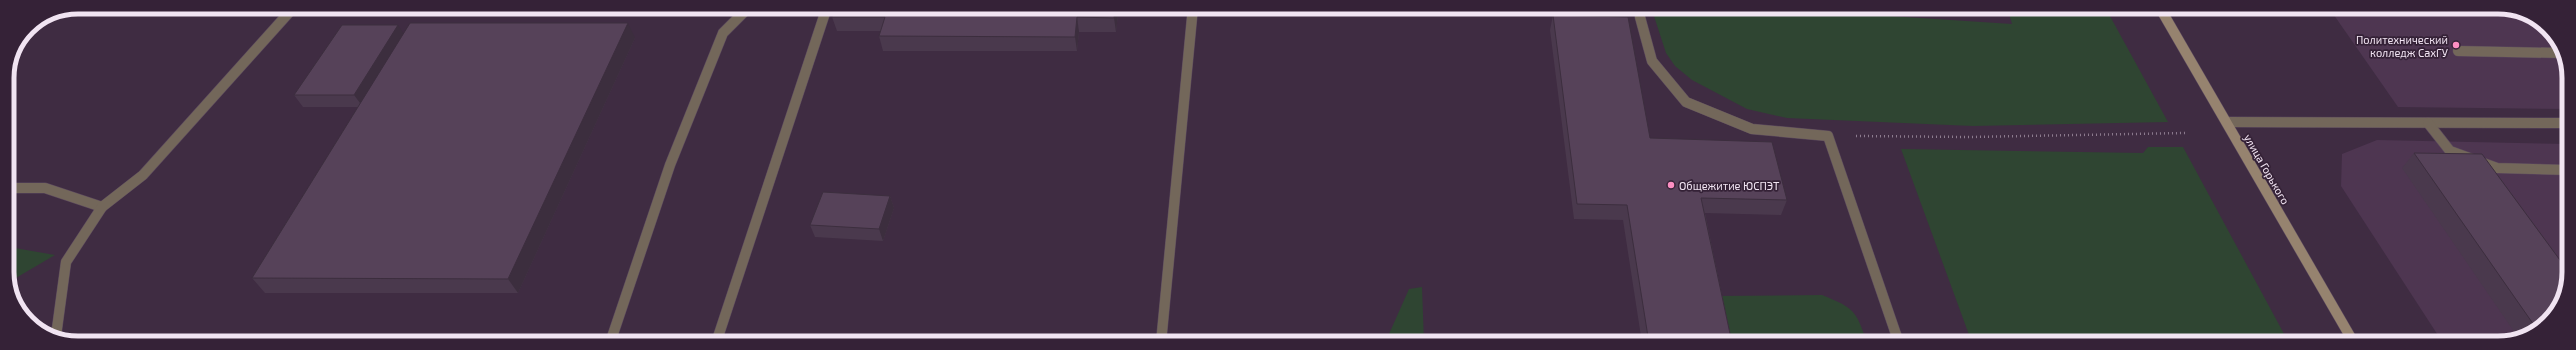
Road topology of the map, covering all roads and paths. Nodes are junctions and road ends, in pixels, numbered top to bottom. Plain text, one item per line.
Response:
1 (288, 14) edge
2 (742, 14) edge
3 (824, 14) edge
4 (1192, 14) edge
5 (2164, 14) edge
6 (1640, 17) dead end
7 (2458, 50) dead end
8 (2556, 53) edge
9 (2227, 122) junction
10 (2428, 123) junction
11 (2562, 123) edge
12 (2185, 133) dead end
13 (1828, 136) junction
14 (2562, 170) edge
15 (14, 188) edge
16 (102, 207) junction
17 (57, 332) edge
18 (612, 336) edge
19 (718, 336) edge
20 (1162, 336) edge
21 (1897, 336) edge
22 (2350, 336) edge

1 - 16 lane
2 - 18 lane
3 - 19 lane
4 - 20 lane
5 - 9 main road, улица Горького
6 - 13 lane
7 - 8 lane
9 - 10 lane
9 - 22 main road, улица Горького
10 - 11 lane
10 - 14 lane
12 - 13 path
13 - 21 lane
15 - 16 lane
16 - 17 lane

